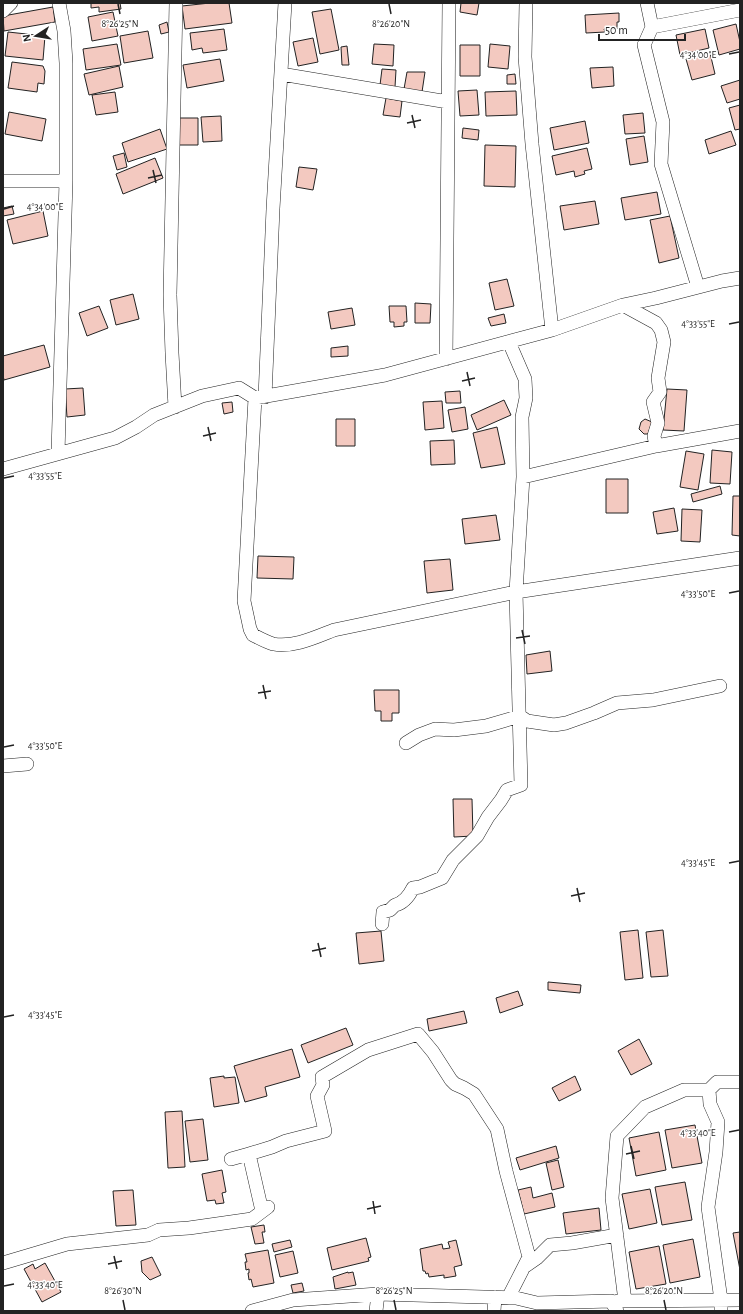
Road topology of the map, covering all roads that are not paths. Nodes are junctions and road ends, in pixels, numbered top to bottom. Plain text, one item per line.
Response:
1 (11, 3) edge
2 (59, 3) edge
3 (176, 3) edge
4 (285, 3) edge
5 (449, 3) edge
6 (526, 3) edge
7 (647, 3) edge
8 (740, 10) edge
9 (3, 11) edge
10 (652, 27) junction
11 (281, 74) junction
12 (448, 102) junction
13 (3, 181) edge
14 (66, 181) junction
15 (740, 278) edge
16 (698, 288) junction
17 (623, 305) junction
18 (552, 330) junction
19 (509, 342) junction
20 (446, 359) junction
21 (260, 397) junction
22 (175, 407) junction
23 (740, 431) edge
24 (656, 446) junction
25 (58, 453) junction
26 (3, 469) edge
27 (523, 477) junction
28 (740, 558) edge
29 (516, 592) junction
30 (720, 686) dead end
31 (520, 716) junction
32 (406, 743) dead end
33 (28, 764) dead end
34 (3, 766) edge
35 (382, 924) dead end
36 (740, 1082) edge
37 (709, 1090) junction
38 (249, 1154) junction
39 (231, 1159) dead end
40 (617, 1235) junction
41 (3, 1263) edge
42 (524, 1267) junction
43 (378, 1294) junction
44 (495, 1297) junction
45 (508, 1298) junction
46 (740, 1300) edge
47 (618, 1304) edge
48 (721, 1306) edge
49 (252, 1311) edge
50 (376, 1311) edge
51 (494, 1311) edge

1 - 9 street
2 - 14 street
3 - 22 street
4 - 11 street
5 - 12 street
6 - 18 street
7 - 10 street
8 - 10 street
10 - 16 street
11 - 12 street
11 - 21 street
12 - 20 street
13 - 14 street
14 - 25 street
15 - 16 street
16 - 17 street
17 - 18 street
17 - 24 street
18 - 19 street
19 - 20 street
19 - 27 street
20 - 21 street
21 - 22 street
21 - 29 street
22 - 25 street
23 - 24 street
24 - 27 street
25 - 26 street
27 - 29 street
28 - 29 street
29 - 31 street
30 - 31 street
31 - 32 street
31 - 35 street
33 - 34 street
36 - 37 street
37 - 40 street
37 - 48 street
38 - 39 street
38 - 41 street
38 - 42 street
40 - 42 street
40 - 47 street
42 - 45 street
43 - 44 street
43 - 49 street
43 - 50 street
44 - 45 street
44 - 51 street
45 - 47 street
46 - 48 street
47 - 48 street

